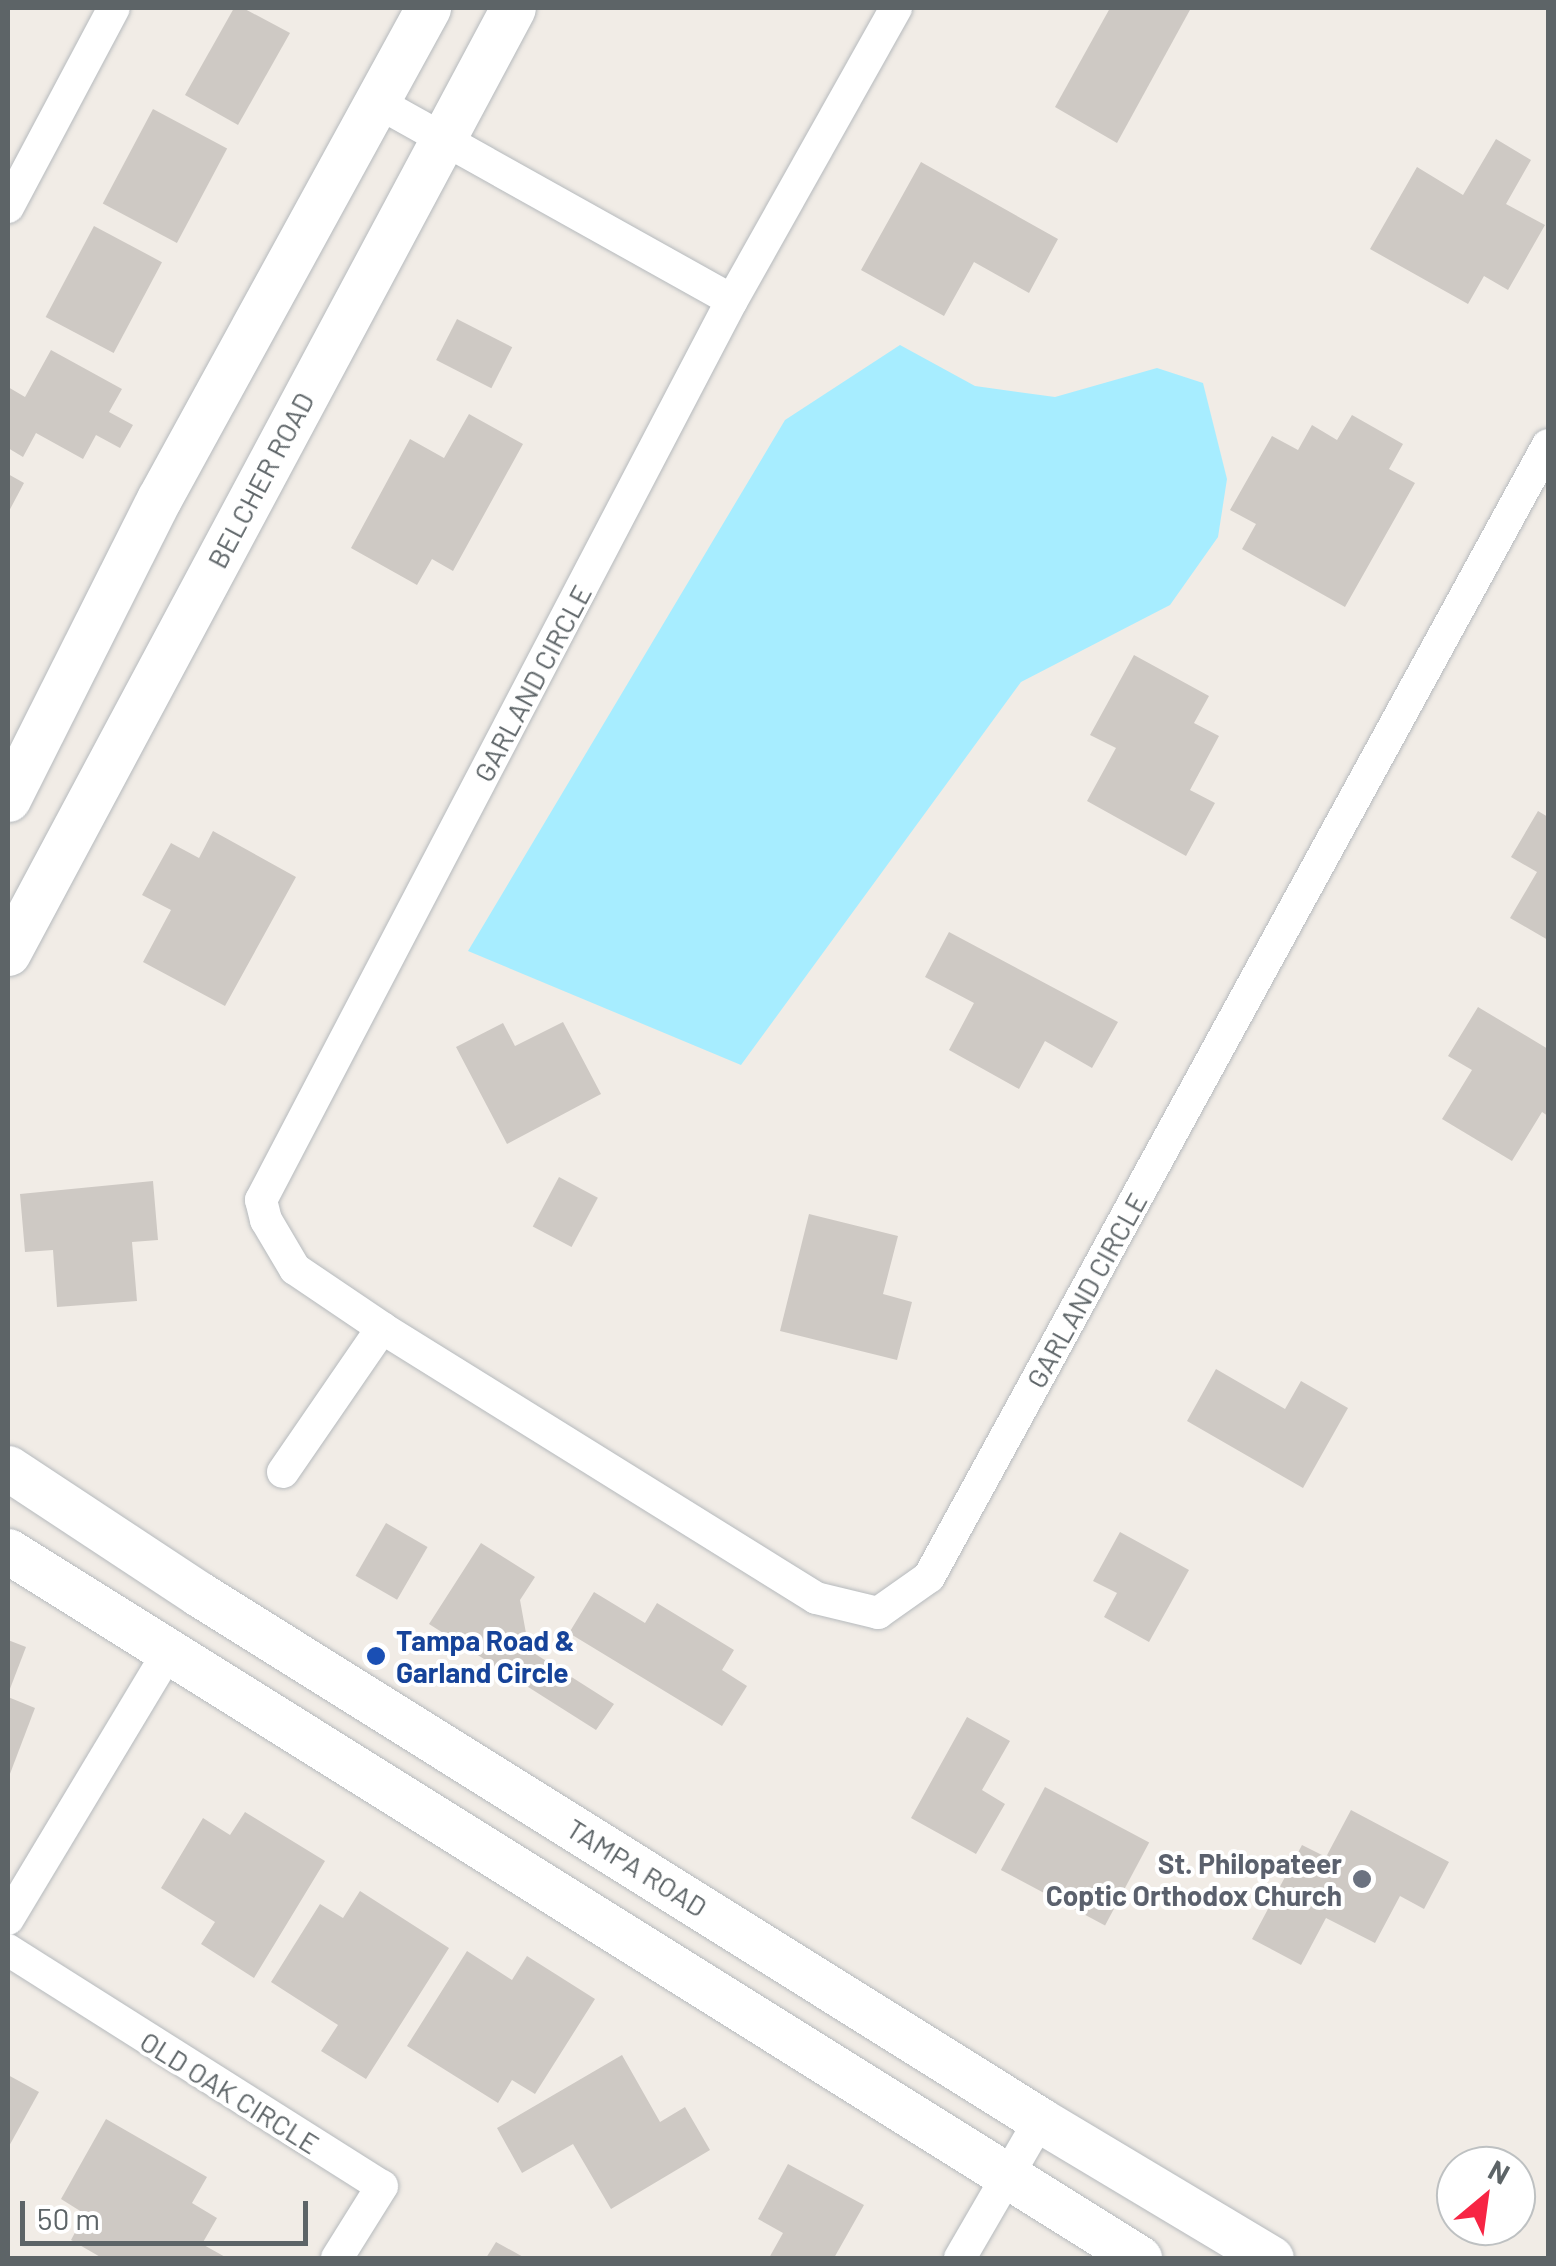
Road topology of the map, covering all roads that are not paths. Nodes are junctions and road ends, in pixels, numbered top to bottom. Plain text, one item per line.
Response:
1 (114, 8) edge
2 (428, 8) edge
3 (513, 8) edge
4 (896, 8) edge
5 (377, 102) junction
6 (443, 138) junction
7 (8, 207) edge
8 (732, 300) junction
9 (1548, 445) edge
10 (8, 799) edge
11 (8, 953) edge
12 (382, 1328) junction
13 (8, 1468) edge
14 (283, 1472) dead end
15 (8, 1550) edge
16 (168, 1653) junction
17 (8, 1919) edge
18 (8, 1950) edge
19 (1040, 2120) junction
20 (1004, 2178) junction
21 (337, 2258) edge
22 (960, 2258) edge
23 (1140, 2258) edge
24 (1271, 2258) edge

1 - 7 street
2 - 5 main road
3 - 6 main road, BELCHER ROAD
4 - 8 street, GARLAND CIRCLE
5 - 6 street
5 - 10 main road
6 - 8 street
6 - 11 main road, BELCHER ROAD
8 - 12 street, GARLAND CIRCLE
9 - 12 street, GARLAND CIRCLE
12 - 14 street
13 - 19 main road, TAMPA ROAD
15 - 16 main road
16 - 17 street
16 - 20 main road
18 - 21 street, OLD OAK CIRCLE
19 - 20 street
19 - 24 main road, TAMPA ROAD
20 - 22 street
20 - 23 main road

